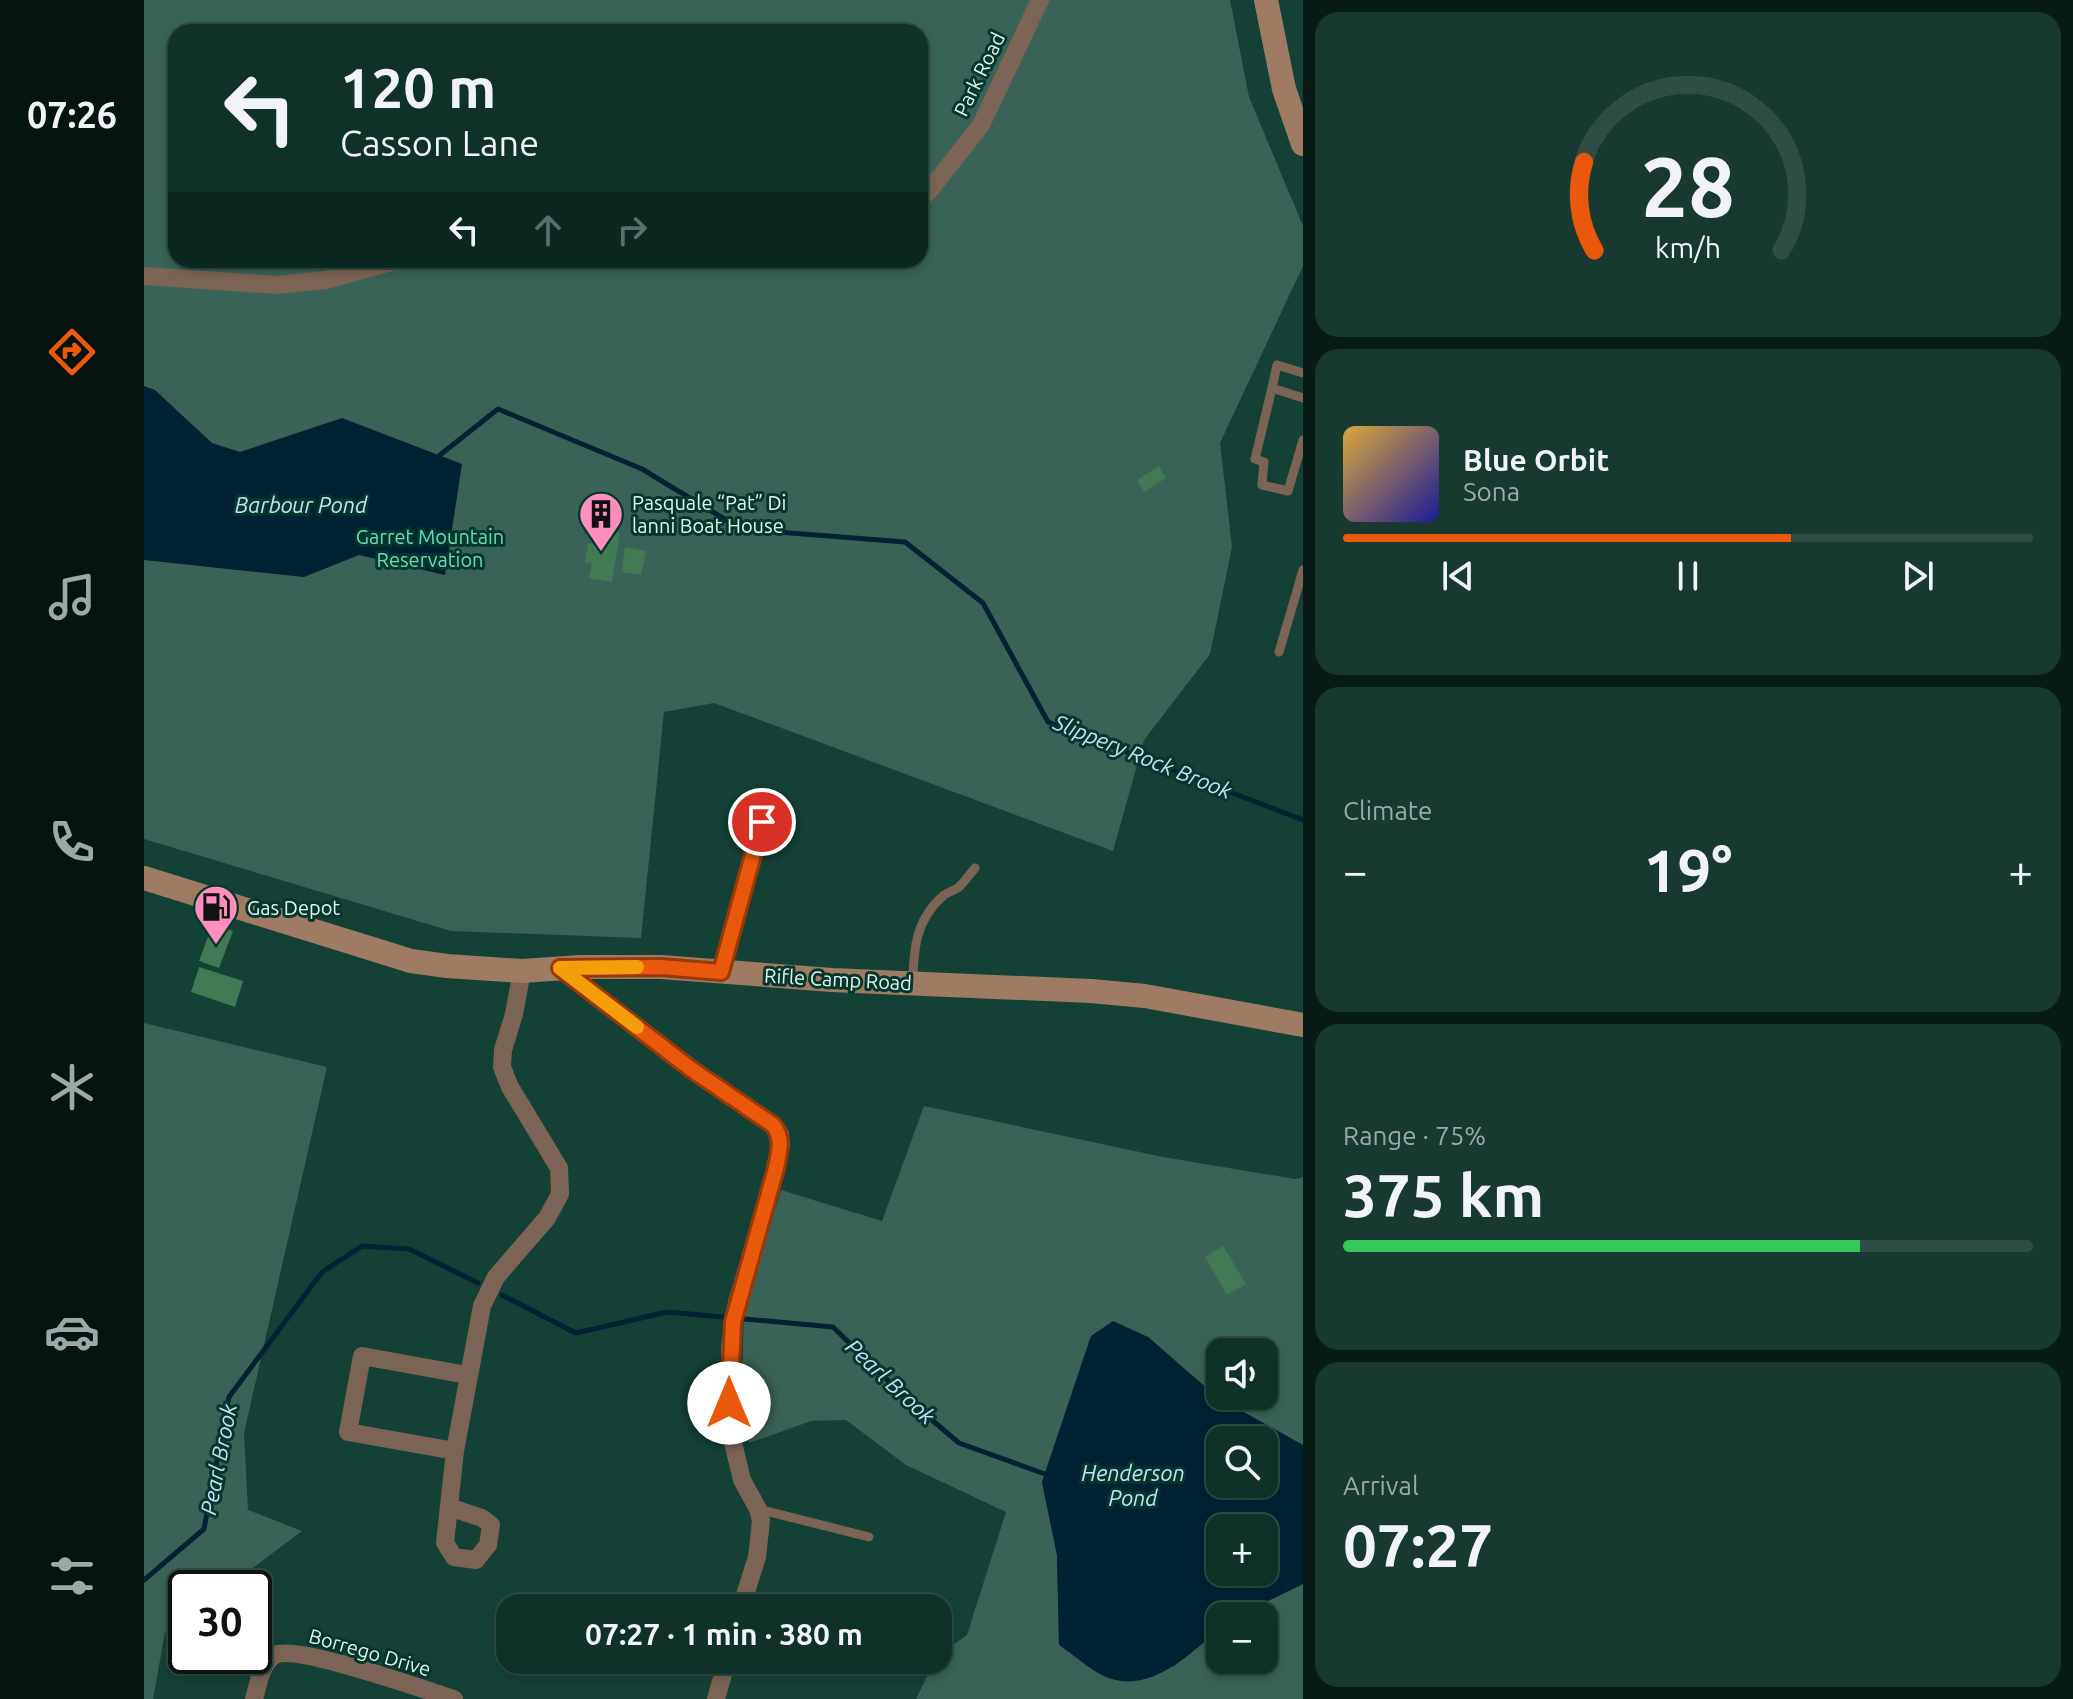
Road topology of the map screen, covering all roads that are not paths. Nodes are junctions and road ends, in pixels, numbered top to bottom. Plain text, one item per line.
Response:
1 (1040, 0) edge
2 (1266, 0) edge
3 (1303, 144) edge
4 (928, 192) edge
5 (369, 268) edge
6 (144, 276) edge
7 (1303, 373) edge
8 (1272, 388) junction
9 (1303, 398) edge
10 (1303, 440) edge
11 (1303, 570) edge
12 (1279, 652) dead end
13 (762, 822) dead end
14 (975, 868) dead end
15 (146, 878) edge
16 (560, 968) junction
17 (522, 971) junction
18 (721, 972) junction
19 (913, 983) junction
20 (1303, 1025) edge
21 (467, 1375) junction
22 (455, 1451) junction
23 (449, 1507) dead end
24 (758, 1509) junction
25 (869, 1537) dead end
26 (745, 1594) edge
27 (723, 1674) edge
28 (254, 1699) edge
29 (454, 1699) edge
30 (716, 1699) edge

1 - 4 street, Park Road
2 - 3 street
5 - 6 street
7 - 8 lane
8 - 9 lane
8 - 10 lane
11 - 12 lane
13 - 18 street
14 - 19 lane
15 - 17 street, Rifle Camp Road
16 - 17 street, Rifle Camp Road
16 - 18 street, Rifle Camp Road
16 - 24 street
17 - 21 street
18 - 19 street, Rifle Camp Road
19 - 20 street, Rifle Camp Road
21 - 22 street
21 - 22 street
22 - 23 street
24 - 25 lane
24 - 26 street
27 - 30 street
28 - 29 street, Borrego Drive

